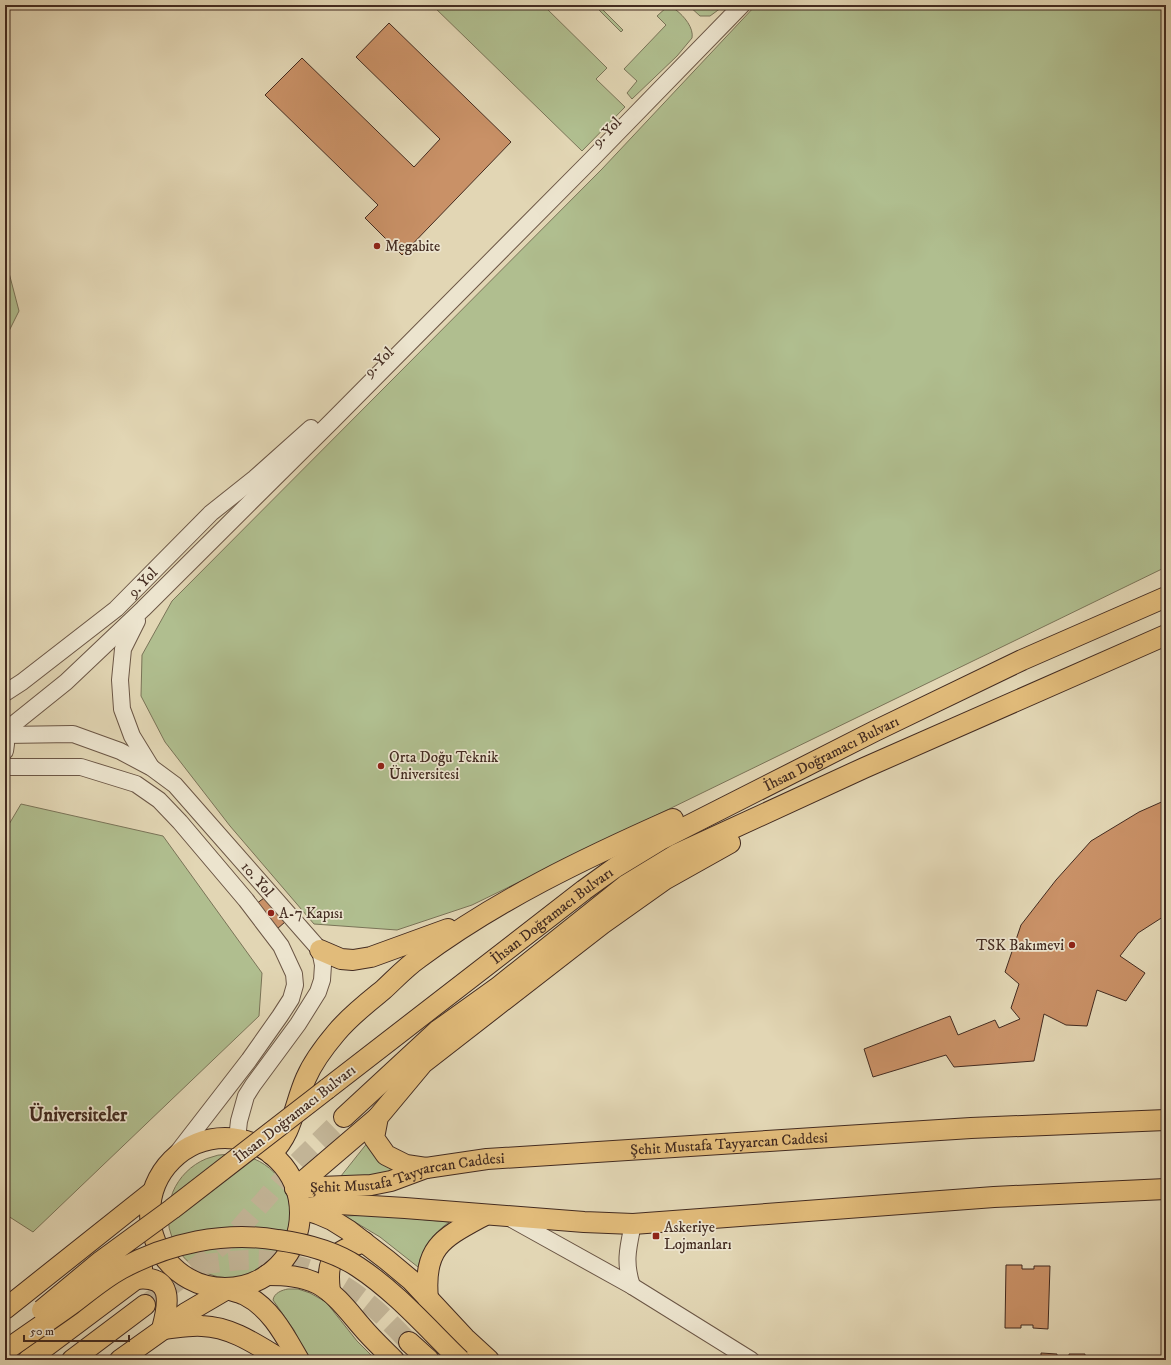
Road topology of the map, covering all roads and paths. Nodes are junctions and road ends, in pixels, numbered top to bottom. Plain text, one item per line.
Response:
1 (730, 5) edge
2 (742, 5) edge
3 (1166, 597) edge
4 (143, 609) junction
5 (1166, 634) edge
6 (5, 693) edge
7 (5, 731) edge
8 (875, 731) junction
9 (5, 735) edge
10 (5, 751) edge
11 (5, 767) edge
12 (152, 768) junction
13 (864, 768) junction
14 (260, 884) junction
15 (246, 900) junction
16 (476, 919) junction
17 (299, 926) junction
18 (281, 946) junction
19 (320, 950) junction
20 (344, 1117) tunnel mouth
21 (378, 1117) junction
22 (1166, 1120) edge
23 (237, 1139) junction
24 (271, 1154) junction
25 (174, 1157) junction
26 (426, 1168) junction
27 (296, 1188) junction
28 (1166, 1189) edge
29 (152, 1192) junction
30 (300, 1209) junction
31 (486, 1215) junction
32 (508, 1217) junction
33 (633, 1224) junction
34 (152, 1234) junction
35 (364, 1242) junction
36 (267, 1275) junction
37 (136, 1279) junction
38 (632, 1286) junction
39 (227, 1289) junction
40 (330, 1292) junction
41 (428, 1299) junction
42 (145, 1305) tunnel mouth
43 (5, 1309) edge
44 (162, 1330) junction
45 (5, 1342) edge
46 (409, 1342) tunnel mouth
47 (5, 1351) edge
48 (28, 1360) edge
49 (72, 1360) edge
50 (120, 1360) edge
51 (282, 1360) edge
52 (299, 1360) edge
53 (394, 1360) edge
54 (429, 1360) edge
55 (460, 1360) edge
56 (489, 1360) edge
57 (751, 1360) edge

1 - 6 street, 9. Yol
2 - 4 street, 9. Yol
3 - 8 main road, İhsan Doğramacı Bulvarı
4 - 7 street, 9. Yol
4 - 12 street, 9. Yol
5 - 13 main road, İhsan Doğramacı Bulvarı
8 - 16 main road
8 - 45 main road, İhsan Doğramacı Bulvarı, bridge
9 - 10 street, 10. Yol
9 - 12 street, 10. Yol
11 - 15 street, 10. Yol
12 - 14 street, 10. Yol
13 - 20 main road, İhsan Doğramacı Bulvarı
13 - 21 main road
14 - 15 street
14 - 17 street, 10. Yol
15 - 18 street, 10. Yol
16 - 19 main road
16 - 24 main road
17 - 18 street
17 - 19 street, 10. Yol
18 - 25 street, 10. Yol
19 - 23 street
21 - 26 main road
21 - 27 main road
22 - 26 main road, Şehit Mustafa Tayyarcan Caddesi
23 - 24 main road
23 - 25 main road
24 - 27 main road
25 - 29 main road
26 - 27 main road, Şehit Mustafa Tayyarcan Caddesi
27 - 30 main road
28 - 33 main road, Şehit Mustafa Tayyarcan Caddesi
29 - 34 main road
29 - 43 main road
30 - 31 main road, Şehit Mustafa Tayyarcan Caddesi
30 - 35 main road
30 - 36 main road
31 - 32 main road, Şehit Mustafa Tayyarcan Caddesi
31 - 41 main road
32 - 33 main road, Şehit Mustafa Tayyarcan Caddesi
32 - 38 street
33 - 38 street
34 - 37 main road
34 - 39 main road
35 - 40 main road
35 - 41 main road
36 - 39 main road
36 - 40 main road
37 - 44 main road
37 - 48 main road
38 - 57 street
39 - 44 main road
39 - 52 main road
40 - 53 main road
41 - 56 main road
42 - 49 main road
44 - 50 main road
44 - 51 main road
46 - 54 main road
47 - 55 main road, bridge

